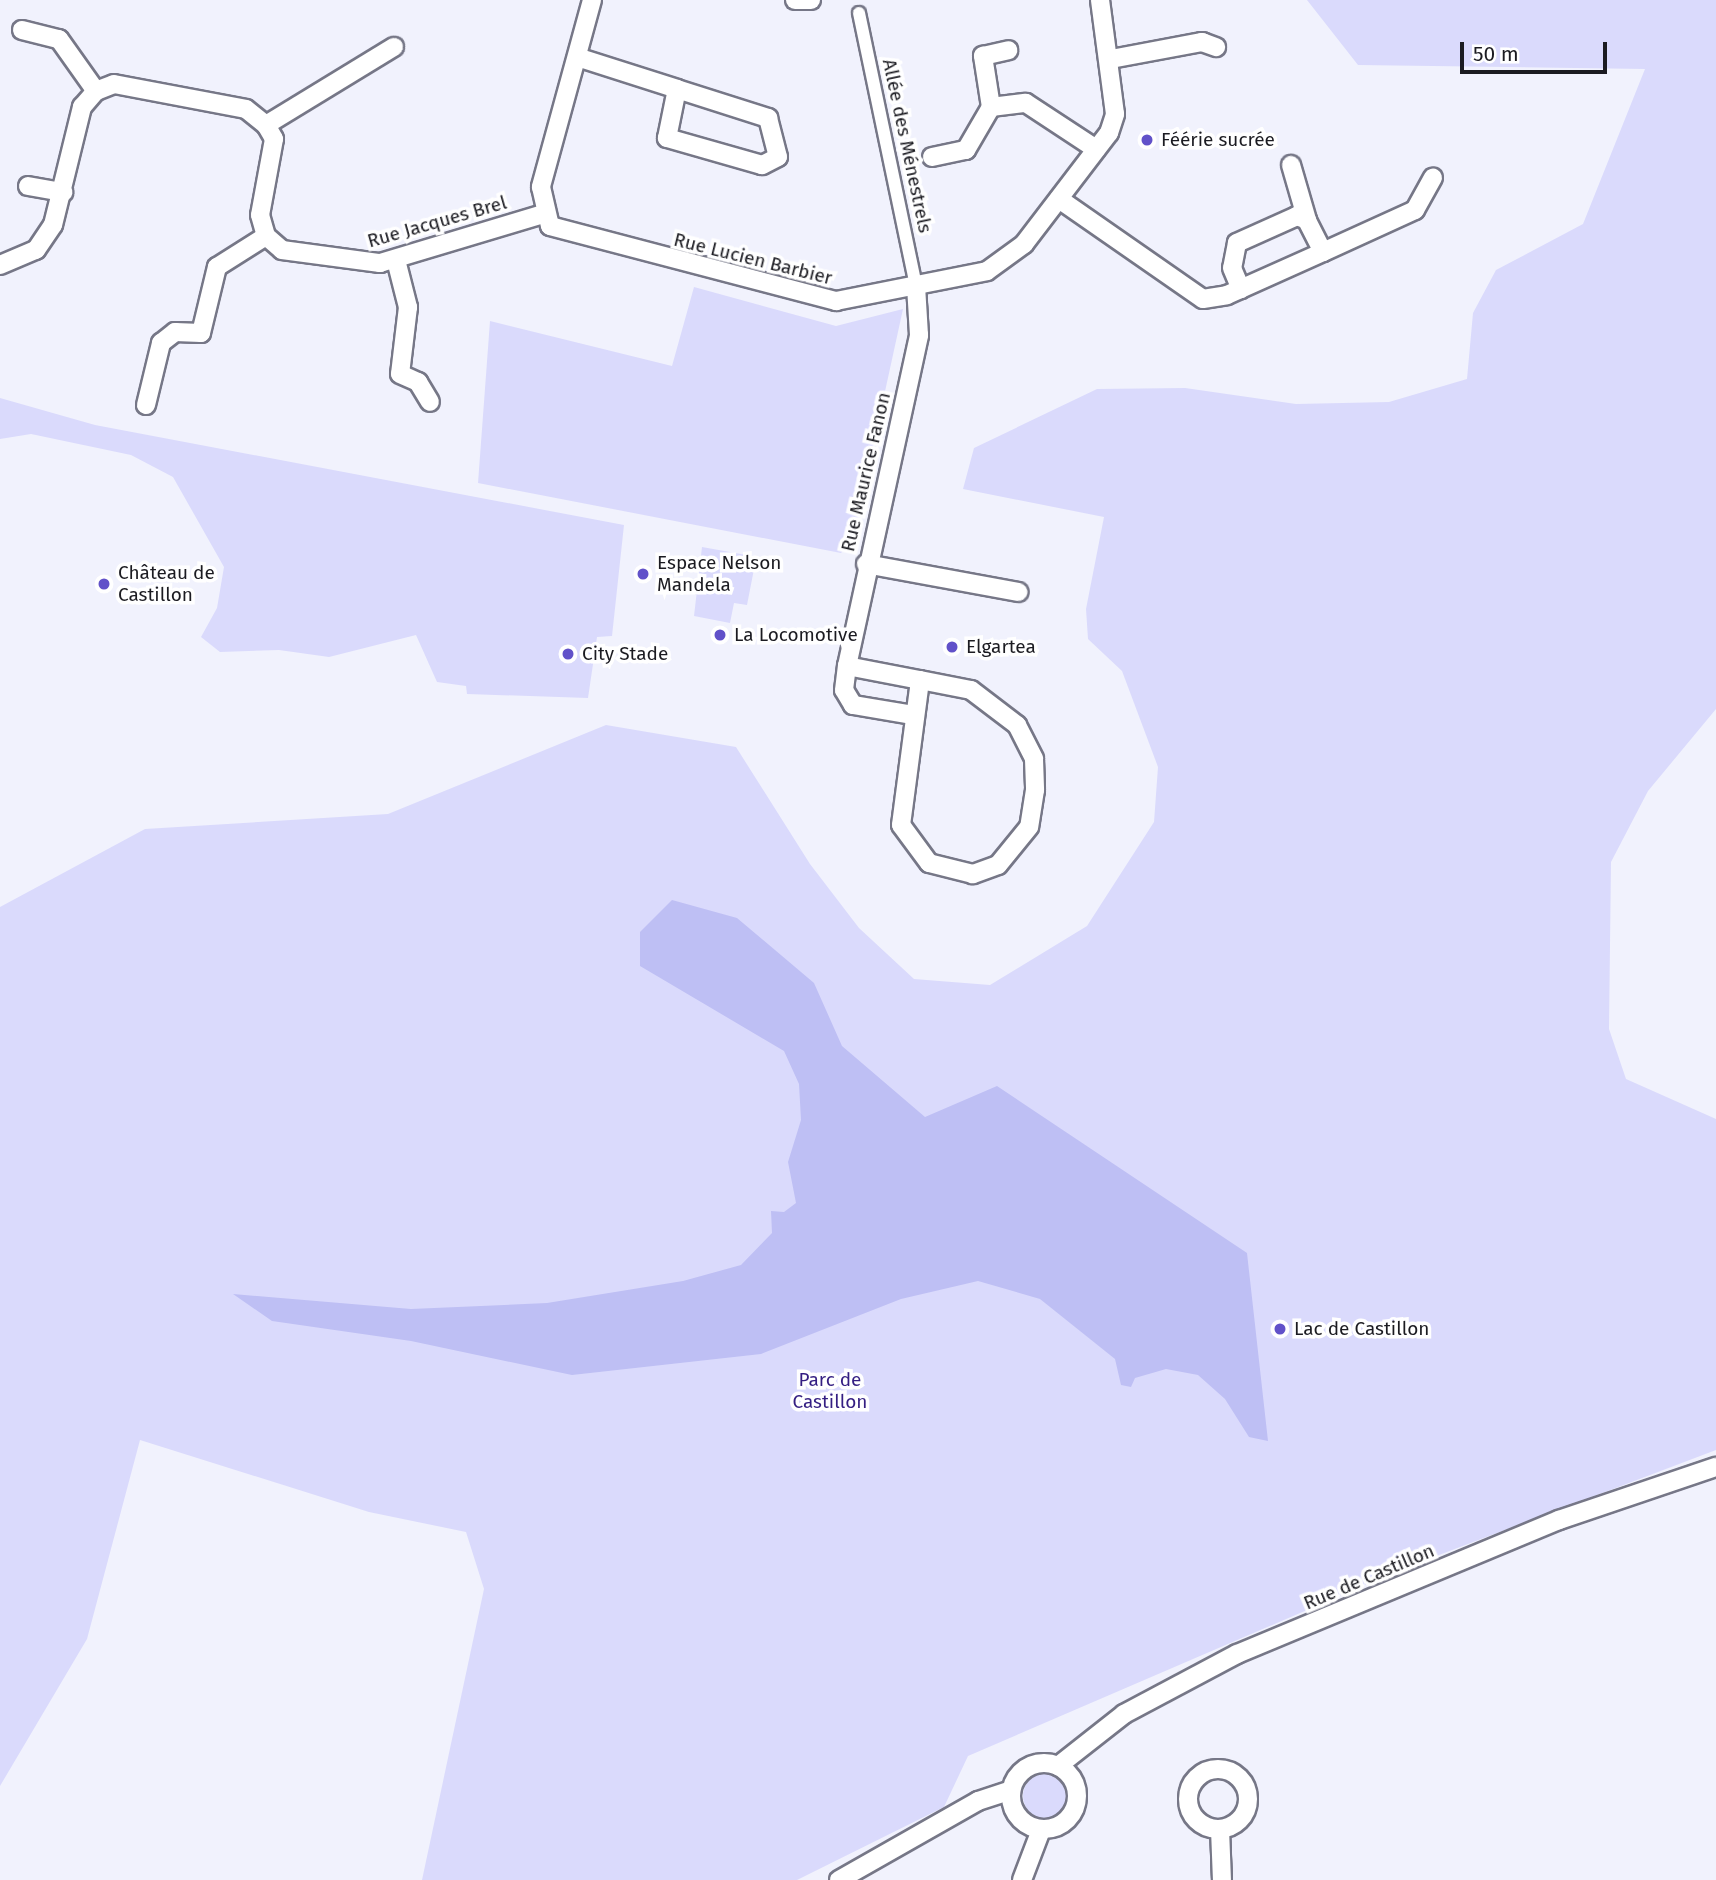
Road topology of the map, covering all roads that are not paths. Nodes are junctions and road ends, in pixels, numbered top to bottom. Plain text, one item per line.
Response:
1 (592, 0) edge
2 (795, 0) edge
3 (811, 0) edge
4 (1100, 0) edge
5 (859, 13) dead end
6 (22, 30) dead end
7 (394, 47) dead end
8 (1216, 47) dead end
9 (1008, 50) dead end
10 (577, 57) junction
11 (1111, 59) junction
12 (677, 89) junction
13 (96, 91) junction
14 (991, 107) junction
15 (265, 125) junction
16 (1096, 149) junction
17 (932, 157) dead end
18 (1291, 166) dead end
19 (1433, 178) dead end
20 (28, 186) dead end
21 (63, 192) junction
22 (1059, 200) junction
23 (542, 214) junction
24 (1307, 220) junction
25 (266, 236) junction
26 (1323, 252) junction
27 (396, 260) junction
28 (0, 265) edge
29 (916, 286) junction
30 (1241, 289) junction
31 (430, 402) dead end
32 (146, 405) dead end
33 (866, 564) junction
34 (1018, 592) dead end
35 (847, 666) junction
36 (920, 680) junction
37 (913, 715) junction
38 (1716, 1467) edge
39 (1058, 1766) junction
40 (1011, 1790) junction
41 (1220, 1829) dead end
42 (1041, 1830) junction
43 (839, 1880) edge
44 (1021, 1880) edge
45 (1222, 1880) edge

1 - 10 street
2 - 3 street
4 - 11 street, Rue Lucien Barbier
5 - 29 street, Allée des Ménestrels
6 - 13 street
7 - 15 street
8 - 11 street
9 - 14 street
10 - 12 street
10 - 23 street
11 - 16 street, Rue Lucien Barbier
12 - 12 street
13 - 15 street
13 - 21 street
14 - 16 street
14 - 17 street
15 - 25 street
16 - 22 street, Rue Lucien Barbier
18 - 24 street
19 - 26 street
20 - 21 street
21 - 28 street
22 - 29 street, Rue Lucien Barbier
22 - 30 street
23 - 27 street, Rue Jacques Brel
23 - 29 street, Rue Lucien Barbier
24 - 26 street
24 - 30 street
25 - 27 street, Rue Jacques Brel
25 - 32 street
26 - 30 street
27 - 31 street
29 - 33 street, Rue Maurice Fanon
33 - 34 street
33 - 35 street, Rue Maurice Fanon
35 - 36 street
35 - 37 street, Rue Maurice Fanon
36 - 37 street
36 - 37 street
38 - 39 street, Rue de Castillon
39 - 40 street
39 - 42 street
40 - 42 street
40 - 43 street
41 - 45 street
42 - 44 street

